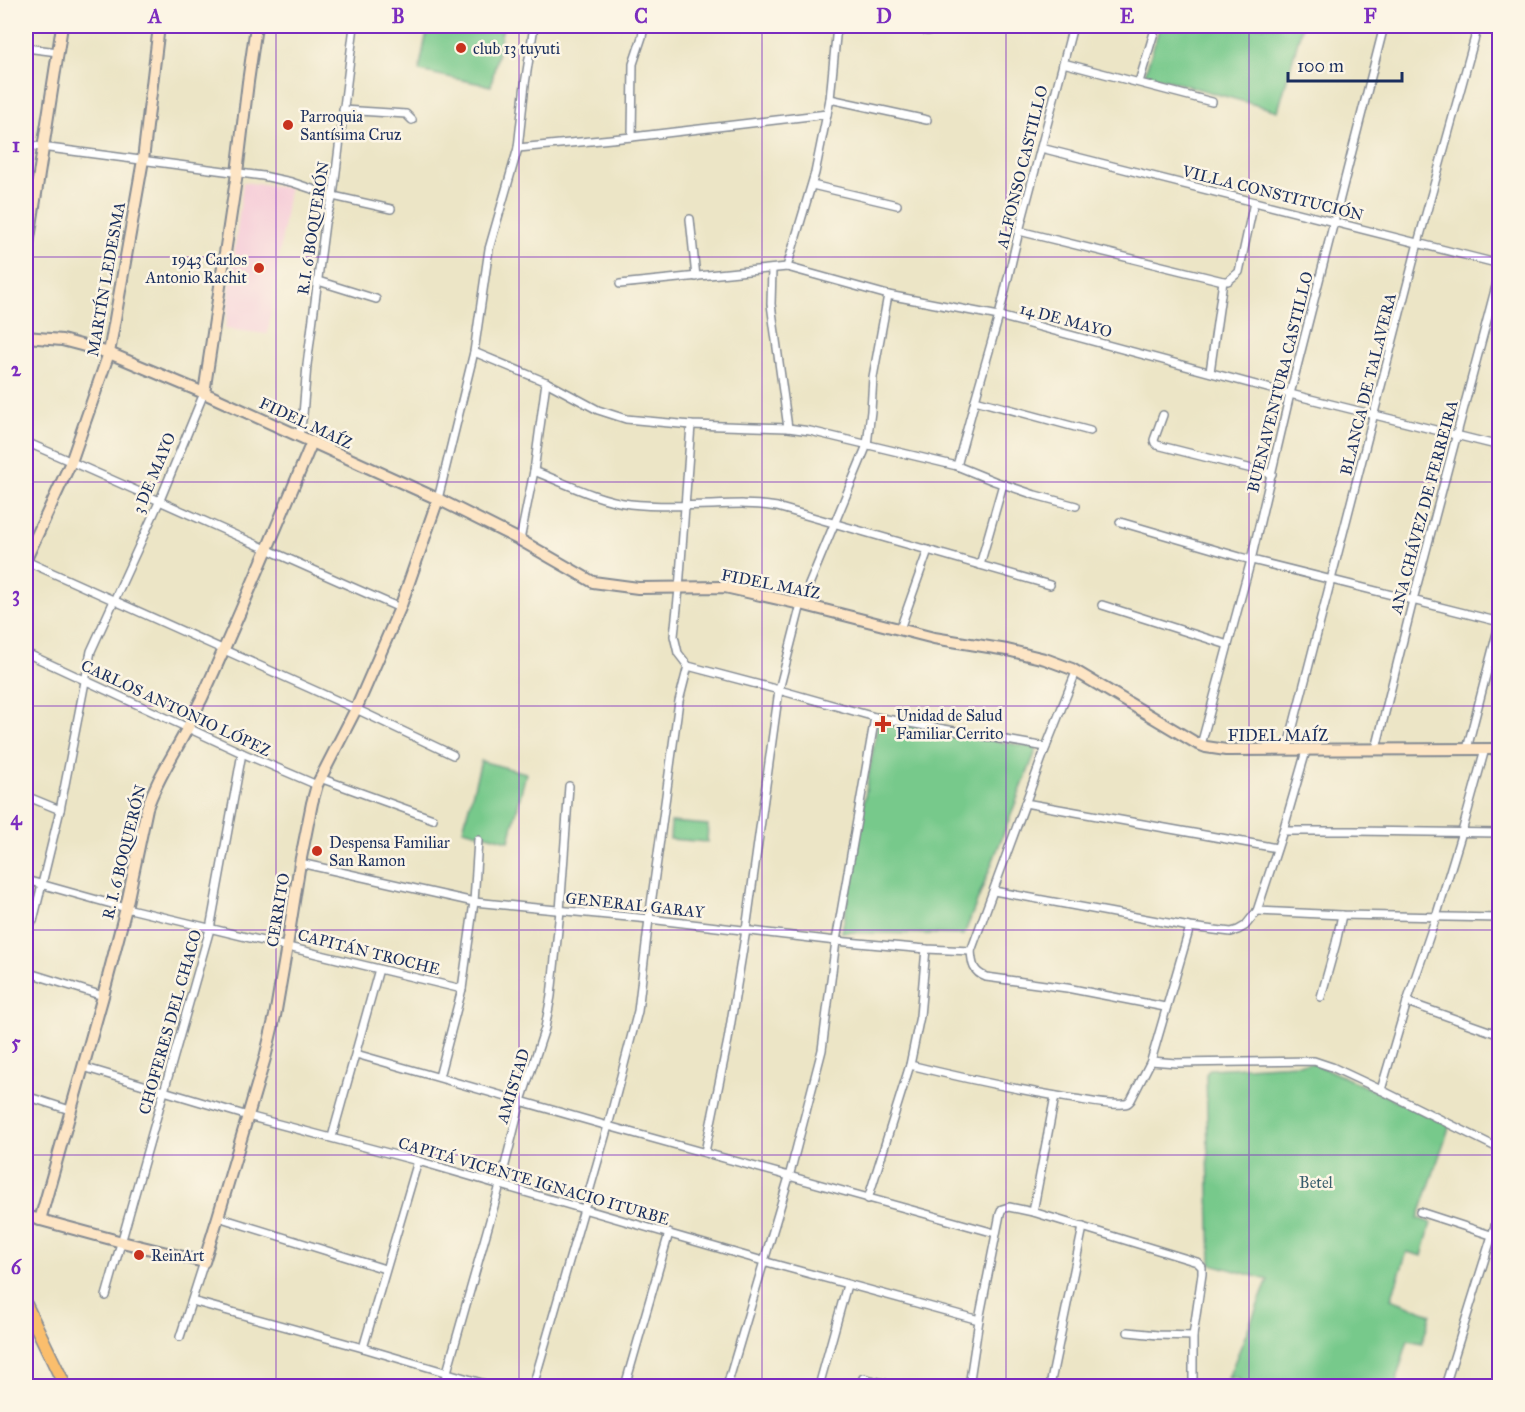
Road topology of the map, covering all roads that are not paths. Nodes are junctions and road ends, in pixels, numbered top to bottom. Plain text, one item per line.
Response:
1 (62, 26) edge
2 (159, 26) edge
3 (256, 26) edge
4 (354, 26) edge
5 (534, 26) edge
6 (644, 26) edge
7 (837, 26) edge
8 (904, 26) edge
9 (1073, 26) edge
10 (1156, 26) edge
11 (1384, 26) edge
12 (1478, 26) edge
13 (928, 30) dead end
14 (26, 48) edge
15 (58, 52) junction
16 (1063, 63) junction
17 (1139, 82) junction
18 (830, 99) junction
19 (1212, 102) dead end
20 (343, 111) junction
21 (828, 114) junction
22 (412, 120) dead end
23 (927, 120) dead end
24 (632, 137) junction
25 (26, 145) edge
26 (42, 148) junction
27 (518, 148) junction
28 (1041, 148) junction
29 (142, 160) junction
30 (237, 173) junction
31 (812, 185) junction
32 (333, 196) junction
33 (1254, 202) junction
34 (897, 205) dead end
35 (391, 209) dead end
36 (690, 219) dead end
37 (1334, 221) junction
38 (1019, 231) junction
39 (27, 240) edge
40 (1418, 243) junction
41 (26, 258) edge
42 (1500, 264) edge
43 (786, 267) junction
44 (772, 269) junction
45 (1500, 271) edge
46 (696, 277) junction
47 (318, 281) junction
48 (1223, 281) junction
49 (620, 284) dead end
50 (888, 296) junction
51 (376, 299) dead end
52 (999, 316) junction
53 (26, 337) edge
54 (474, 352) junction
55 (109, 353) junction
56 (1210, 372) junction
57 (546, 382) junction
58 (204, 393) junction
59 (1290, 394) junction
60 (975, 400) junction
61 (1163, 415) dead end
62 (1373, 415) junction
63 (691, 425) junction
64 (788, 428) junction
65 (1090, 430) dead end
66 (299, 435) junction
67 (1457, 436) junction
68 (26, 442) edge
69 (312, 442) junction
70 (867, 445) junction
71 (1500, 446) edge
72 (71, 462) junction
73 (957, 466) junction
74 (534, 471) junction
75 (1272, 474) junction
76 (1003, 484) junction
77 (160, 500) junction
78 (438, 500) junction
79 (684, 506) junction
80 (1076, 506) dead end
81 (1120, 522) dead end
82 (834, 524) junction
83 (520, 540) junction
84 (267, 550) junction
85 (928, 550) junction
86 (26, 560) edge
87 (1251, 560) junction
88 (980, 565) junction
89 (1332, 580) junction
90 (1050, 585) dead end
91 (679, 589) junction
92 (115, 600) junction
93 (1413, 600) junction
94 (801, 604) junction
95 (1102, 605) dead end
96 (400, 608) junction
97 (1499, 622) edge
98 (900, 629) junction
99 (1228, 645) junction
100 (224, 650) junction
101 (26, 653) edge
102 (688, 666) junction
103 (1077, 672) junction
104 (85, 681) junction
105 (779, 690) junction
106 (356, 710) junction
107 (875, 717) junction
108 (188, 727) junction
109 (1201, 745) junction
110 (1046, 747) junction
111 (1376, 749) junction
112 (1467, 749) junction
113 (1485, 749) junction
114 (1500, 749) edge
115 (1287, 750) junction
116 (1305, 751) junction
117 (242, 753) junction
118 (453, 755) dead end
119 (318, 782) junction
120 (569, 786) dead end
121 (26, 796) edge
122 (1025, 803) junction
123 (60, 810) junction
124 (433, 819) dead end
125 (1282, 831) junction
126 (1462, 832) junction
127 (1500, 833) edge
128 (478, 840) dead end
129 (1277, 848) junction
130 (300, 863) junction
131 (26, 880) edge
132 (43, 885) junction
133 (994, 891) junction
134 (474, 902) junction
135 (126, 908) junction
136 (560, 911) junction
137 (1257, 911) junction
138 (1342, 915) junction
139 (1436, 917) junction
140 (1500, 918) edge
141 (649, 919) junction
142 (33, 921) dead end
143 (1190, 927) junction
144 (210, 929) junction
145 (746, 930) junction
146 (836, 941) junction
147 (288, 946) junction
148 (926, 949) junction
149 (971, 951) junction
150 (380, 969) junction
151 (26, 972) edge
152 (462, 989) junction
153 (103, 996) junction
154 (1321, 997) dead end
155 (1407, 1002) junction
156 (1166, 1007) junction
157 (1500, 1035) edge
158 (356, 1054) junction
159 (1151, 1061) junction
160 (910, 1065) junction
161 (83, 1067) junction
162 (439, 1077) junction
163 (1381, 1090) junction
164 (164, 1091) junction
165 (26, 1096) edge
166 (1055, 1096) junction
167 (521, 1101) junction
168 (70, 1110) junction
169 (248, 1116) junction
170 (608, 1126) junction
171 (332, 1137) junction
172 (1500, 1149) edge
173 (705, 1152) junction
174 (418, 1161) junction
175 (789, 1177) junction
176 (500, 1185) junction
177 (868, 1198) junction
178 (583, 1210) junction
179 (1500, 1210) edge
180 (1033, 1212) junction
181 (1420, 1212) dead end
182 (26, 1216) edge
183 (219, 1217) junction
184 (40, 1220) junction
185 (1083, 1227) junction
186 (669, 1233) junction
187 (995, 1233) junction
188 (1491, 1235) junction
189 (1500, 1238) edge
190 (122, 1242) junction
191 (204, 1262) junction
192 (763, 1262) junction
193 (385, 1269) junction
194 (847, 1285) junction
195 (106, 1296) dead end
196 (192, 1301) junction
197 (26, 1305) edge
198 (979, 1320) junction
199 (1128, 1332) dead end
200 (1193, 1336) junction
201 (180, 1337) dead end
202 (363, 1348) junction
203 (447, 1373) junction
204 (863, 1378) dead end
205 (65, 1386) edge
206 (443, 1386) edge
207 (492, 1386) edge
208 (533, 1386) edge
209 (625, 1386) edge
210 (727, 1386) edge
211 (819, 1386) edge
212 (896, 1386) edge
213 (969, 1386) edge
214 (1050, 1386) edge
215 (1193, 1386) edge
216 (1409, 1386) edge
217 (1447, 1386) edge

1 - 15 street
2 - 29 street, MARTÍN LEDESMA
3 - 30 street, 3 DE MAYO
4 - 20 street, R.I. 6 BOQUERÓN
5 - 27 street
6 - 24 street
7 - 18 street
8 - 13 street
9 - 16 street, ALFONSO CASTILLO
10 - 17 street
11 - 37 street, BUENAVENTURA CASTILLO
12 - 40 street, BLANCA DE TALAVERA
14 - 15 street
15 - 26 street
16 - 17 street
16 - 28 street, ALFONSO CASTILLO
17 - 19 street
18 - 21 street
18 - 23 street
20 - 22 street
20 - 32 street, R.I. 6 BOQUERÓN
21 - 24 street
21 - 31 street
24 - 27 street
25 - 26 street
26 - 29 street
26 - 39 street
27 - 54 street
28 - 33 street, VILLA CONSTITUCIÓN
28 - 38 street, ALFONSO CASTILLO
29 - 30 street
29 - 55 street, MARTÍN LEDESMA
30 - 32 street
30 - 58 street, 3 DE MAYO
31 - 34 street
31 - 43 street
32 - 35 street
32 - 47 street, R.I. 6 BOQUERÓN
33 - 37 street, VILLA CONSTITUCIÓN
33 - 48 street
36 - 46 street
37 - 40 street, VILLA CONSTITUCIÓN
37 - 59 street, BUENAVENTURA CASTILLO
38 - 48 street
38 - 52 street, ALFONSO CASTILLO
39 - 41 street
40 - 42 street, VILLA CONSTITUCIÓN
40 - 62 street, BLANCA DE TALAVERA
43 - 44 street, 14 DE MAYO
43 - 50 street, 14 DE MAYO
44 - 46 street, 14 DE MAYO
44 - 64 street
45 - 67 street, ANA CHÁVEZ DE FERREIRA
46 - 49 street, 14 DE MAYO
47 - 51 street
47 - 66 street, R.I. 6 BOQUERÓN
48 - 56 street
50 - 52 street, 14 DE MAYO
50 - 70 street
52 - 56 street, 14 DE MAYO
52 - 60 street, ALFONSO CASTILLO
53 - 55 street, FIDEL MAÍZ
54 - 57 street
54 - 78 street
55 - 58 street, FIDEL MAÍZ
55 - 72 street, MARTÍN LEDESMA
56 - 59 street, 14 DE MAYO
57 - 63 street
57 - 74 street
58 - 66 street, FIDEL MAÍZ
58 - 77 street, 3 DE MAYO
59 - 62 street, 14 DE MAYO
59 - 75 street, BUENAVENTURA CASTILLO
60 - 65 street
60 - 73 street, ALFONSO CASTILLO
61 - 75 street
62 - 67 street, 14 DE MAYO
62 - 89 street, BLANCA DE TALAVERA
63 - 64 street
63 - 79 street
64 - 70 street
66 - 69 street, FIDEL MAÍZ
67 - 71 street, 14 DE MAYO
67 - 93 street, ANA CHÁVEZ DE FERREIRA
68 - 72 street
69 - 78 street, FIDEL MAÍZ
69 - 84 street, R. I. 6 BOQUERÓN
70 - 73 street
70 - 82 street
72 - 77 street
72 - 86 street, MARTÍN LEDESMA
73 - 76 street
74 - 79 street
74 - 83 street
75 - 87 street, BUENAVENTURA CASTILLO
76 - 80 street
76 - 88 street
77 - 84 street
77 - 92 street, 3 DE MAYO
78 - 83 street, FIDEL MAÍZ
78 - 96 street, CERRITO
79 - 82 street
79 - 91 street
81 - 87 street
82 - 85 street
82 - 94 street
83 - 91 street, FIDEL MAÍZ
84 - 96 street
84 - 100 street, R. I. 6 BOQUERÓN
85 - 88 street
85 - 98 street
86 - 92 street
87 - 89 street
87 - 99 street, BUENAVENTURA CASTILLO
88 - 90 street
89 - 93 street
89 - 115 street, BLANCA DE TALAVERA
91 - 94 street, FIDEL MAÍZ
91 - 102 street
92 - 100 street
92 - 104 street, 3 DE MAYO
93 - 97 street
93 - 111 street, ANA CHÁVEZ DE FERREIRA
94 - 98 street, FIDEL MAÍZ
94 - 105 street
95 - 99 street
96 - 106 street, CERRITO
97 - 112 street
98 - 103 street, FIDEL MAÍZ
99 - 109 street, BUENAVENTURA CASTILLO
100 - 106 street
100 - 108 street, R. I. 6 BOQUERÓN
101 - 104 street, CARLOS ANTONIO LÓPEZ
102 - 105 street
102 - 141 street
103 - 109 street, FIDEL MAÍZ
103 - 110 street
104 - 108 street, CARLOS ANTONIO LÓPEZ
104 - 123 street, 3 DE MAYO
105 - 107 street
105 - 145 street
106 - 118 street
106 - 119 street, CERRITO
107 - 110 street
107 - 146 street
108 - 117 street, CARLOS ANTONIO LÓPEZ
108 - 135 street, R. I. 6 BOQUERÓN
109 - 115 street, FIDEL MAÍZ
110 - 122 street
111 - 112 street, FIDEL MAÍZ
111 - 116 street, FIDEL MAÍZ
112 - 113 street, FIDEL MAÍZ
113 - 114 street, FIDEL MAÍZ
113 - 126 street
115 - 116 street, FIDEL MAÍZ
116 - 125 street
117 - 119 street, CARLOS ANTONIO LÓPEZ
117 - 144 street, CHOFERES DEL CHACO
119 - 124 street, CARLOS ANTONIO LÓPEZ
119 - 130 street, CERRITO
120 - 136 street, AMISTAD
121 - 123 street
122 - 129 street
122 - 133 street
123 - 132 street, 3 DE MAYO
125 - 126 street
125 - 129 street
126 - 127 street
126 - 139 street
128 - 134 street
129 - 137 street
130 - 134 street, GENERAL GARAY
130 - 147 street, CERRITO
131 - 132 street, CAPITÁN TROCHE
132 - 135 street, CAPITÁN TROCHE
132 - 142 street, 3 DE MAYO
133 - 143 street
133 - 149 street
134 - 136 street, GENERAL GARAY
134 - 152 street
135 - 144 street, CAPITÁN TROCHE
135 - 153 street, R. I. 6 BOQUERÓN
136 - 141 street, GENERAL GARAY
136 - 167 street, AMISTAD
137 - 138 street
137 - 143 street
138 - 139 street
138 - 154 street
139 - 140 street
139 - 155 street
141 - 145 street, GENERAL GARAY
141 - 170 street
143 - 156 street
144 - 147 street, CAPITÁN TROCHE
144 - 164 street, CHOFERES DEL CHACO
145 - 146 street, GENERAL GARAY
145 - 173 street
146 - 148 street, GENERAL GARAY
146 - 175 street
147 - 150 street, CAPITÁN TROCHE
147 - 169 street, CERRITO
148 - 149 street, GENERAL GARAY
148 - 160 street
149 - 156 street
150 - 152 street, CAPITÁN TROCHE
150 - 158 street
151 - 153 street
152 - 162 street
153 - 161 street, R. I. 6 BOQUERÓN
155 - 157 street
155 - 163 street
156 - 159 street
158 - 162 street
158 - 171 street
159 - 163 street
159 - 166 street
160 - 166 street
160 - 177 street
161 - 164 street, CAPITÁ VICENTE IGNACIO ITURBE
161 - 168 street, R. I. 6 BOQUERÓN
162 - 167 street
163 - 172 street
164 - 169 street, CAPITÁ VICENTE IGNACIO ITURBE
164 - 190 street, CHOFERES DEL CHACO
165 - 168 street
166 - 180 street
167 - 170 street
167 - 176 street, AMISTAD
168 - 184 street, R. I. 6 BOQUERÓN
169 - 171 street, CAPITÁ VICENTE IGNACIO ITURBE
169 - 183 street, CERRITO
170 - 173 street
170 - 178 street
171 - 174 street, CAPITÁ VICENTE IGNACIO ITURBE
173 - 175 street
174 - 176 street, CAPITÁ VICENTE IGNACIO ITURBE
174 - 193 street
175 - 177 street
175 - 192 street
176 - 178 street, CAPITÁ VICENTE IGNACIO ITURBE
176 - 203 street, AMISTAD
177 - 187 street
178 - 186 street, CAPITÁ VICENTE IGNACIO ITURBE
178 - 208 street
179 - 188 street
180 - 185 street
180 - 187 street
181 - 188 street
182 - 184 street
183 - 191 street, CERRITO
183 - 193 street
184 - 190 street
185 - 200 street
185 - 214 street
186 - 192 street, CAPITÁ VICENTE IGNACIO ITURBE
186 - 209 street
187 - 198 street
188 - 189 street
188 - 217 street
190 - 191 street
190 - 195 street, CHOFERES DEL CHACO
191 - 196 street, CERRITO
192 - 194 street, CAPITÁ VICENTE IGNACIO ITURBE
192 - 210 street
193 - 202 street
194 - 198 street, CAPITÁ VICENTE IGNACIO ITURBE
194 - 211 street
196 - 201 street, CERRITO
196 - 202 street
197 - 205 main road
198 - 213 street
199 - 200 street
200 - 215 street
202 - 203 street
203 - 206 street, AMISTAD
203 - 207 street
204 - 212 street
216 - 217 street

